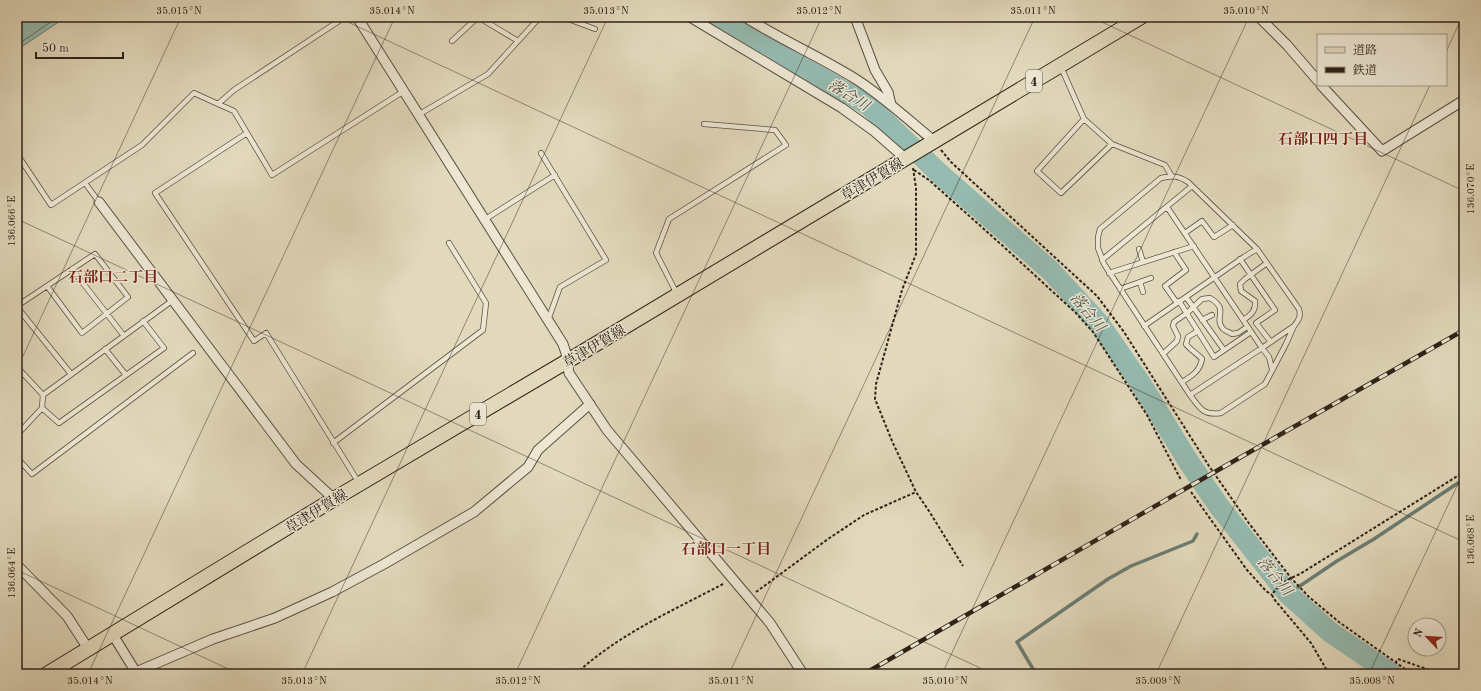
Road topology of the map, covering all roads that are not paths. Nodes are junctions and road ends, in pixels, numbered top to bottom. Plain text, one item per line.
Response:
1 (345, 17) edge
2 (357, 17) edge
3 (540, 17) edge
4 (563, 17) edge
5 (690, 17) edge
6 (745, 17) edge
7 (855, 17) edge
8 (1141, 17) edge
9 (1259, 17) edge
10 (595, 29) dead end
11 (518, 41) junction
12 (452, 42) dead end
13 (1060, 66) junction
14 (1317, 80) edge
15 (1322, 86) edge
16 (404, 91) junction
17 (1464, 100) edge
18 (218, 104) junction
19 (891, 105) junction
20 (418, 115) junction
21 (1084, 119) junction
22 (704, 124) dead end
23 (247, 133) junction
24 (930, 144) junction
25 (1112, 144) junction
26 (541, 153) dead end
27 (17, 154) edge
28 (910, 162) junction
29 (555, 175) junction
30 (1171, 176) junction
31 (85, 183) junction
32 (1192, 186) junction
33 (99, 202) joint
34 (1167, 207) junction
35 (484, 220) junction
36 (1233, 226) junction
37 (1185, 233) junction
38 (449, 243) dead end
39 (1194, 246) junction
40 (1139, 249) dead end
41 (1258, 249) junction
42 (1174, 252) junction
43 (1240, 259) junction
44 (1102, 260) junction
45 (1143, 262) junction
46 (1267, 263) junction
47 (72, 269) junction
48 (1110, 273) junction
49 (1250, 275) junction
50 (1214, 277) junction
51 (1151, 278) dead end
52 (1140, 282) junction
53 (47, 286) junction
54 (1120, 289) junction
55 (1143, 292) dead end
56 (678, 295) junction
57 (1186, 297) junction
58 (173, 300) junction
59 (1178, 302) junction
60 (17, 306) edge
61 (1194, 308) junction
62 (107, 313) junction
63 (1187, 313) junction
64 (1212, 315) dead end
65 (547, 320) junction
66 (1202, 320) junction
67 (1243, 320) junction
68 (143, 322) junction
69 (1144, 326) junction
70 (1294, 326) junction
71 (1247, 327) junction
72 (1198, 331) junction
73 (1251, 332) junction
74 (124, 336) junction
75 (1271, 342) junction
76 (1262, 348) junction
77 (106, 349) junction
78 (1224, 350) junction
79 (193, 353) dead end
80 (1163, 354) junction
81 (568, 362) junction
82 (17, 367) edge
83 (1272, 369) junction
84 (71, 374) junction
85 (126, 375) junction
86 (1182, 382) junction
87 (43, 395) junction
88 (1190, 395) junction
89 (590, 404) junction
90 (42, 408) junction
91 (17, 435) edge
92 (333, 443) junction
93 (17, 458) edge
94 (359, 484) junction
95 (334, 499) junction
96 (17, 565) edge
97 (113, 634) junction
98 (89, 650) junction
99 (136, 673) edge
100 (48, 674) edge
101 (803, 674) edge

1 - 18 lane
2 - 16 street
3 - 11 lane
4 - 10 lane
5 - 28 street
6 - 19 street
7 - 19 street
8 - 13 main road, 草津伊賀線 / 4
9 - 14 street
11 - 12 lane
11 - 20 lane
13 - 21 lane
13 - 24 main road, 草津伊賀線 / 4
15 - 17 street
16 - 20 street
16 - 23 lane
18 - 23 lane
18 - 31 lane
19 - 24 street
20 - 35 street
21 - 25 lane
21 - 25 lane
22 - 56 lane
23 - 92 lane
24 - 28 main road, 草津伊賀線 / 4
25 - 30 lane
26 - 29 lane
27 - 31 lane
28 - 56 main road, 草津伊賀線 / 4
29 - 35 lane
29 - 65 lane
30 - 32 lane
30 - 44 lane
31 - 33 lane
32 - 34 lane
32 - 36 lane
33 - 58 street
34 - 37 lane
34 - 44 lane
35 - 65 street
36 - 37 lane
36 - 41 lane
37 - 39 lane
38 - 92 lane
39 - 42 lane
39 - 50 lane
40 - 45 lane
41 - 43 lane
41 - 46 lane
42 - 45 lane
42 - 59 lane
43 - 49 lane
43 - 50 lane
44 - 48 lane
45 - 48 lane
46 - 49 lane
46 - 70 lane
47 - 53 lane
47 - 62 lane
47 - 62 lane
48 - 54 lane
49 - 67 lane
49 - 75 lane
50 - 57 lane
50 - 67 lane
51 - 52 lane
52 - 54 lane
52 - 55 lane
53 - 60 lane
53 - 62 lane
54 - 69 lane
56 - 81 main road, 草津伊賀線 / 4
57 - 59 lane
57 - 61 lane
58 - 68 lane
58 - 95 street
59 - 63 lane
59 - 69 lane
60 - 84 lane
61 - 63 lane
61 - 66 lane
61 - 71 lane
62 - 74 lane
63 - 72 lane
63 - 80 lane
64 - 66 lane
65 - 81 street
66 - 78 lane
67 - 71 lane
68 - 74 lane
68 - 85 lane
69 - 80 lane
70 - 75 lane
70 - 83 lane
71 - 73 lane
72 - 78 lane
72 - 86 lane
73 - 76 lane
73 - 78 lane
74 - 77 lane
75 - 76 lane
76 - 83 lane
76 - 88 lane
77 - 84 lane
77 - 85 lane
79 - 93 lane
80 - 86 lane
81 - 89 street
81 - 94 main road, 草津伊賀線 / 4
82 - 87 lane
83 - 88 lane
84 - 87 lane
85 - 90 lane
86 - 88 lane
87 - 90 lane
89 - 99 street
89 - 101 street
90 - 91 lane
92 - 94 lane
94 - 95 main road, 草津伊賀線 / 4
95 - 97 main road, 草津伊賀線 / 4
96 - 98 street
97 - 98 main road, 草津伊賀線 / 4
97 - 99 street
98 - 100 main road, 草津伊賀線 / 4

